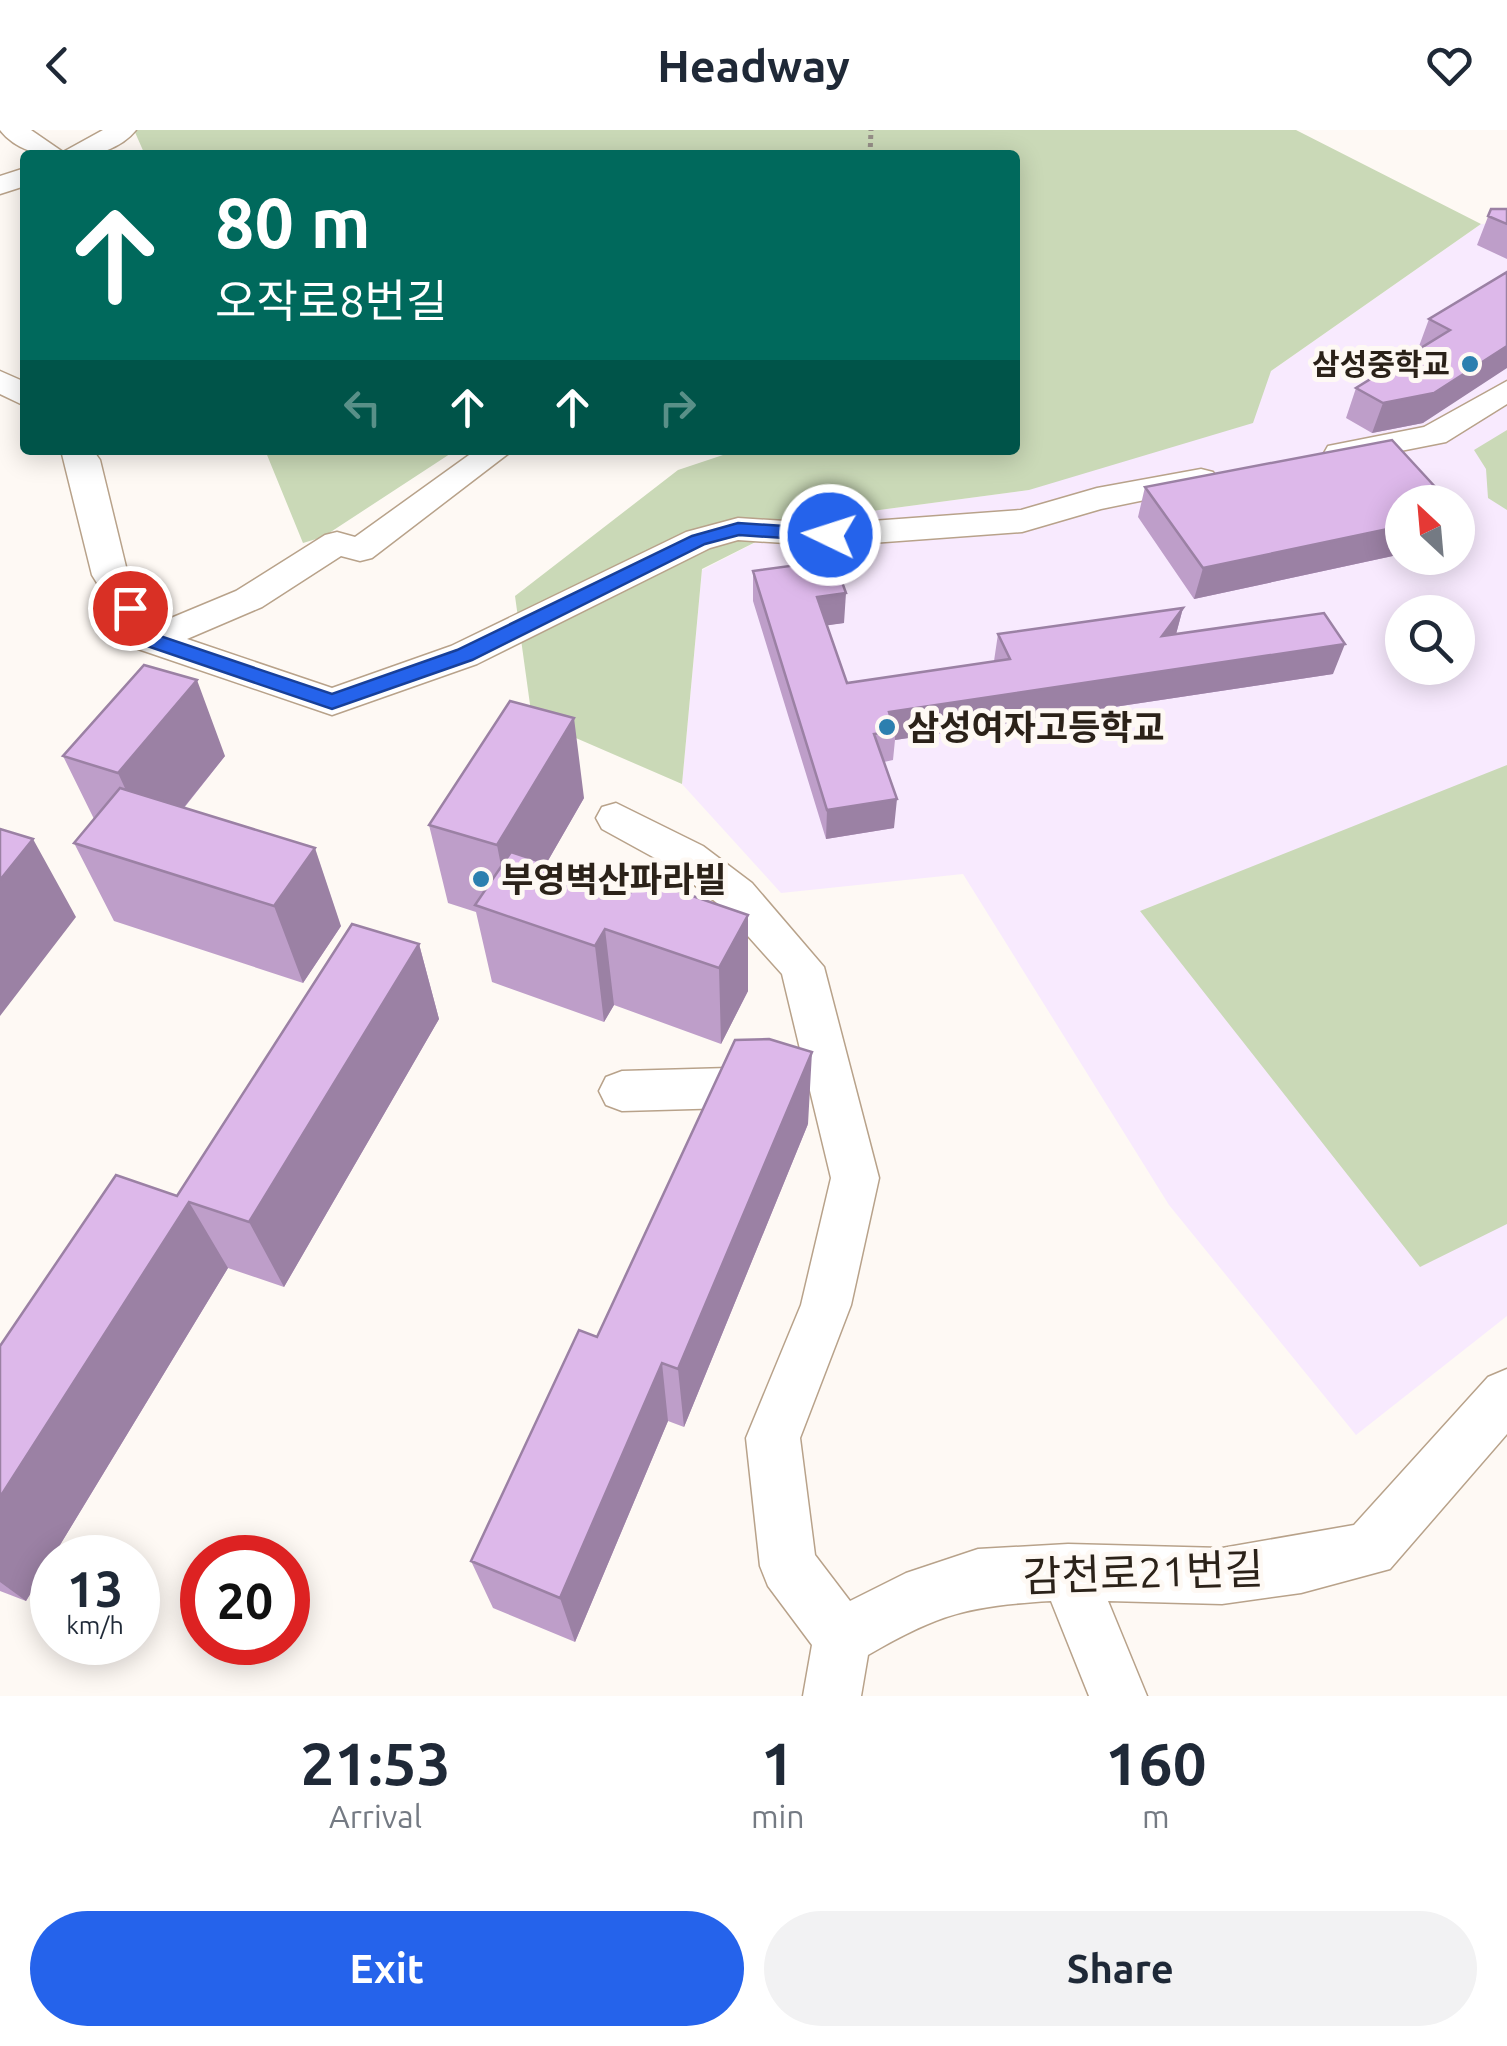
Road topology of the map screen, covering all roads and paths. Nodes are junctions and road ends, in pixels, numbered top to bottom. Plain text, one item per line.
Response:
1 (13, 130) edge
2 (123, 130) edge
3 (44, 150) edge
4 (84, 150) edge
5 (1507, 390) edge
6 (80, 455) edge
7 (491, 455) edge
8 (1302, 460) edge
9 (1228, 474) edge
10 (150, 640) junction
11 (616, 818) dead end
12 (834, 1086) junction
13 (622, 1091) dead end
14 (1507, 1395) edge
15 (1068, 1572) junction
16 (842, 1638) junction
17 (832, 1696) edge
18 (1118, 1696) edge

1 - 3 street
2 - 4 street
5 - 8 street
6 - 10 street
7 - 10 street
9 - 10 street
11 - 12 street
12 - 13 street
12 - 16 street
14 - 15 street, 감천로21번길
15 - 16 street, 감천로21번길
15 - 18 street
16 - 17 street

